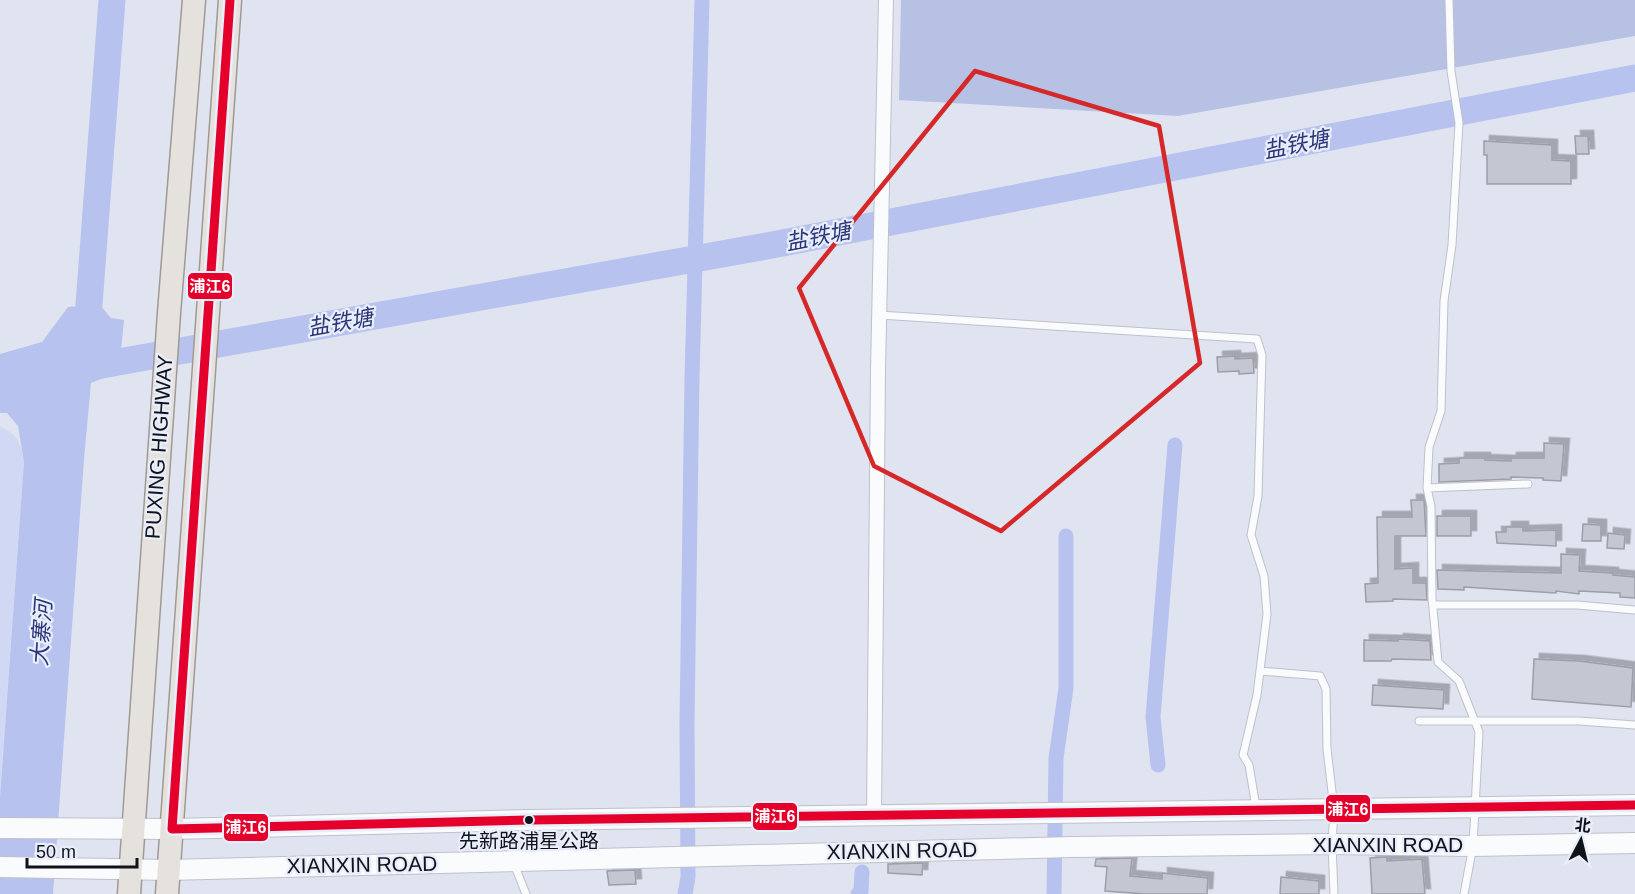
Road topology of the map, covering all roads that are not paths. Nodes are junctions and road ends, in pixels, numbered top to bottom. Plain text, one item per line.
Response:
1 (194, 0) edge
2 (230, 0) edge
3 (886, 0) edge
4 (1449, 0) edge
5 (879, 315) junction
6 (1528, 484) dead end
7 (1427, 488) junction
8 (1433, 605) junction
9 (1635, 610) edge
10 (1260, 671) junction
11 (1474, 720) junction
12 (1419, 721) dead end
13 (1635, 725) edge
14 (1635, 805) edge
15 (1476, 807) junction
16 (1334, 809) junction
17 (1256, 810) junction
18 (874, 815) junction
19 (0, 828) edge
20 (133, 828) junction
21 (172, 829) junction
22 (1635, 843) edge
23 (1332, 844) junction
24 (1473, 846) junction
25 (513, 861) junction
26 (0, 867) edge
27 (130, 869) junction
28 (169, 870) junction
29 (129, 894) edge
30 (167, 894) edge
31 (526, 894) edge
32 (1334, 894) edge
33 (1464, 894) edge

1 - 20 main road, PUXING HIGHWAY
2 - 21 main road, PUXING HIGHWAY
3 - 5 street
4 - 7 lane
5 - 10 lane
5 - 18 street
6 - 7 lane
7 - 8 lane
8 - 9 lane
8 - 11 lane
10 - 16 lane
10 - 17 lane
11 - 12 lane
11 - 13 lane
11 - 15 lane
14 - 15 main road, XIANXIN ROAD
15 - 16 main road, XIANXIN ROAD
15 - 24 lane
16 - 17 main road, XIANXIN ROAD
16 - 23 lane
17 - 18 main road, XIANXIN ROAD
18 - 21 main road, XIANXIN ROAD
19 - 20 main road, XIANXIN ROAD
20 - 21 main road, XIANXIN ROAD
20 - 27 main road, PUXING HIGHWAY
21 - 28 main road, PUXING HIGHWAY
22 - 24 main road, XIANXIN ROAD
23 - 24 main road, XIANXIN ROAD
23 - 25 main road, XIANXIN ROAD
23 - 32 lane
24 - 33 lane
25 - 28 main road, XIANXIN ROAD
25 - 31 lane
26 - 27 main road, XIANXIN ROAD
27 - 28 main road, XIANXIN ROAD
27 - 29 main road, PUXING HIGHWAY
28 - 30 main road, PUXING HIGHWAY

